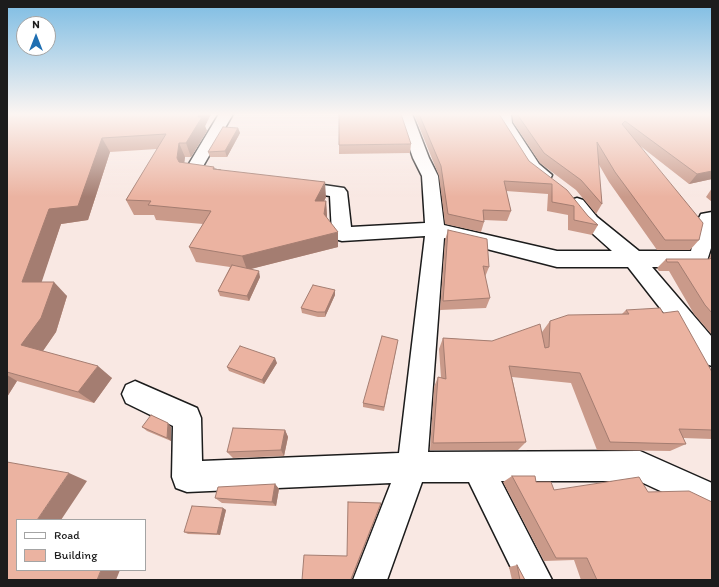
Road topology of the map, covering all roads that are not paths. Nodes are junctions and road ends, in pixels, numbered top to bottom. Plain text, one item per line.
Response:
1 (210, 141) edge
2 (415, 141) edge
3 (517, 141) edge
4 (231, 177) edge
5 (277, 183) edge
6 (712, 218) edge
7 (435, 229) junction
8 (634, 259) junction
9 (705, 264) edge
10 (712, 355) edge
11 (135, 394) dead end
12 (412, 467) junction
13 (478, 467) junction
14 (712, 499) edge
15 (370, 580) edge
16 (535, 580) edge

1 - 4 street
2 - 7 street
3 - 8 street
5 - 7 street
6 - 9 street
7 - 8 street
7 - 12 street
8 - 9 street
8 - 10 street
11 - 12 street
12 - 13 street
12 - 15 street
13 - 14 street
13 - 16 street

